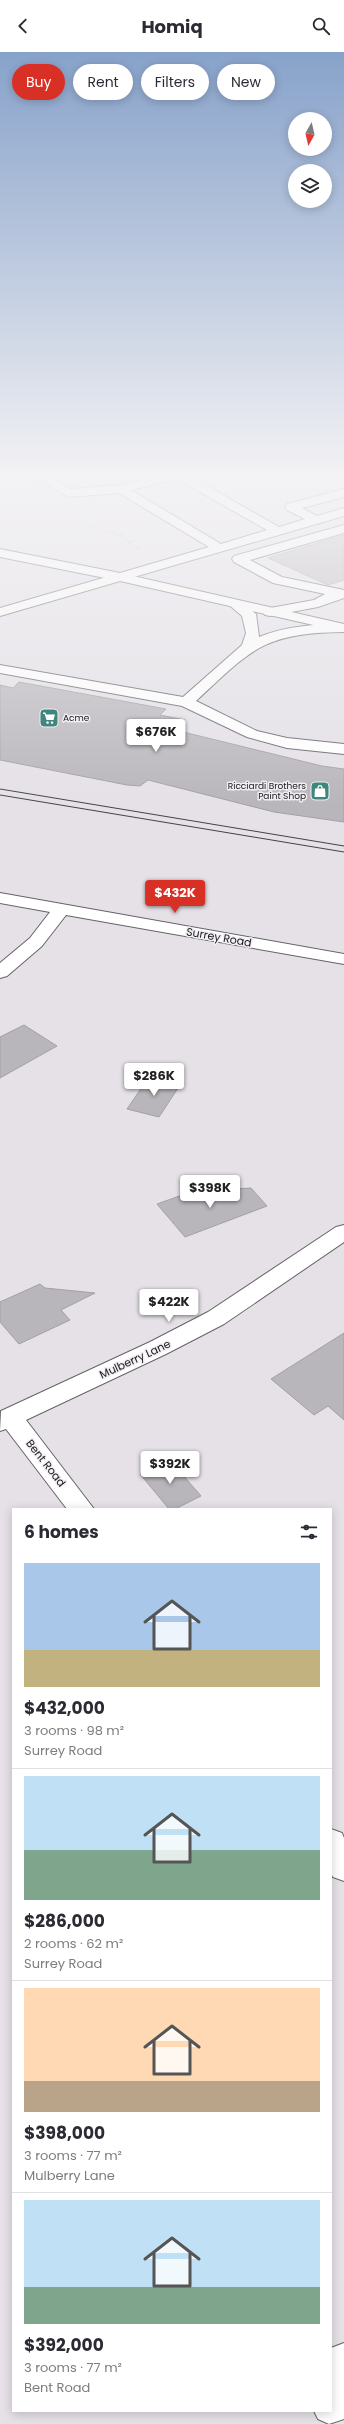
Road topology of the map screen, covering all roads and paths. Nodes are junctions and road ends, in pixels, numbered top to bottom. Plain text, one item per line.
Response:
1 (91, 585) edge
2 (156, 585) edge
3 (297, 585) edge
4 (344, 596) edge
5 (235, 604) junction
6 (0, 612) edge
7 (270, 612) junction
8 (314, 621) junction
9 (344, 628) edge
10 (248, 647) junction
11 (0, 670) edge
12 (186, 702) junction
13 (344, 749) edge
14 (0, 898) edge
15 (62, 909) junction
16 (344, 959) edge
17 (0, 972) edge
18 (344, 1232) edge
19 (5, 1419) edge
20 (80, 1508) edge
21 (332, 1845) edge
22 (344, 1867) edge
23 (344, 2360) edge
24 (332, 2402) edge
25 (330, 2412) edge
26 (326, 2424) edge

1 - 6 street
2 - 5 street
3 - 4 street
4 - 7 street
4 - 8 street
5 - 7 street
5 - 10 street
7 - 8 street
8 - 9 street
9 - 10 street
10 - 12 street
11 - 12 street
12 - 13 street
14 - 15 street, Surrey Road
15 - 16 street, Surrey Road
15 - 17 street
18 - 19 street, Mulberry Lane
19 - 20 street, Bent Road
21 - 22 street
23 - 24 street
25 - 26 street

